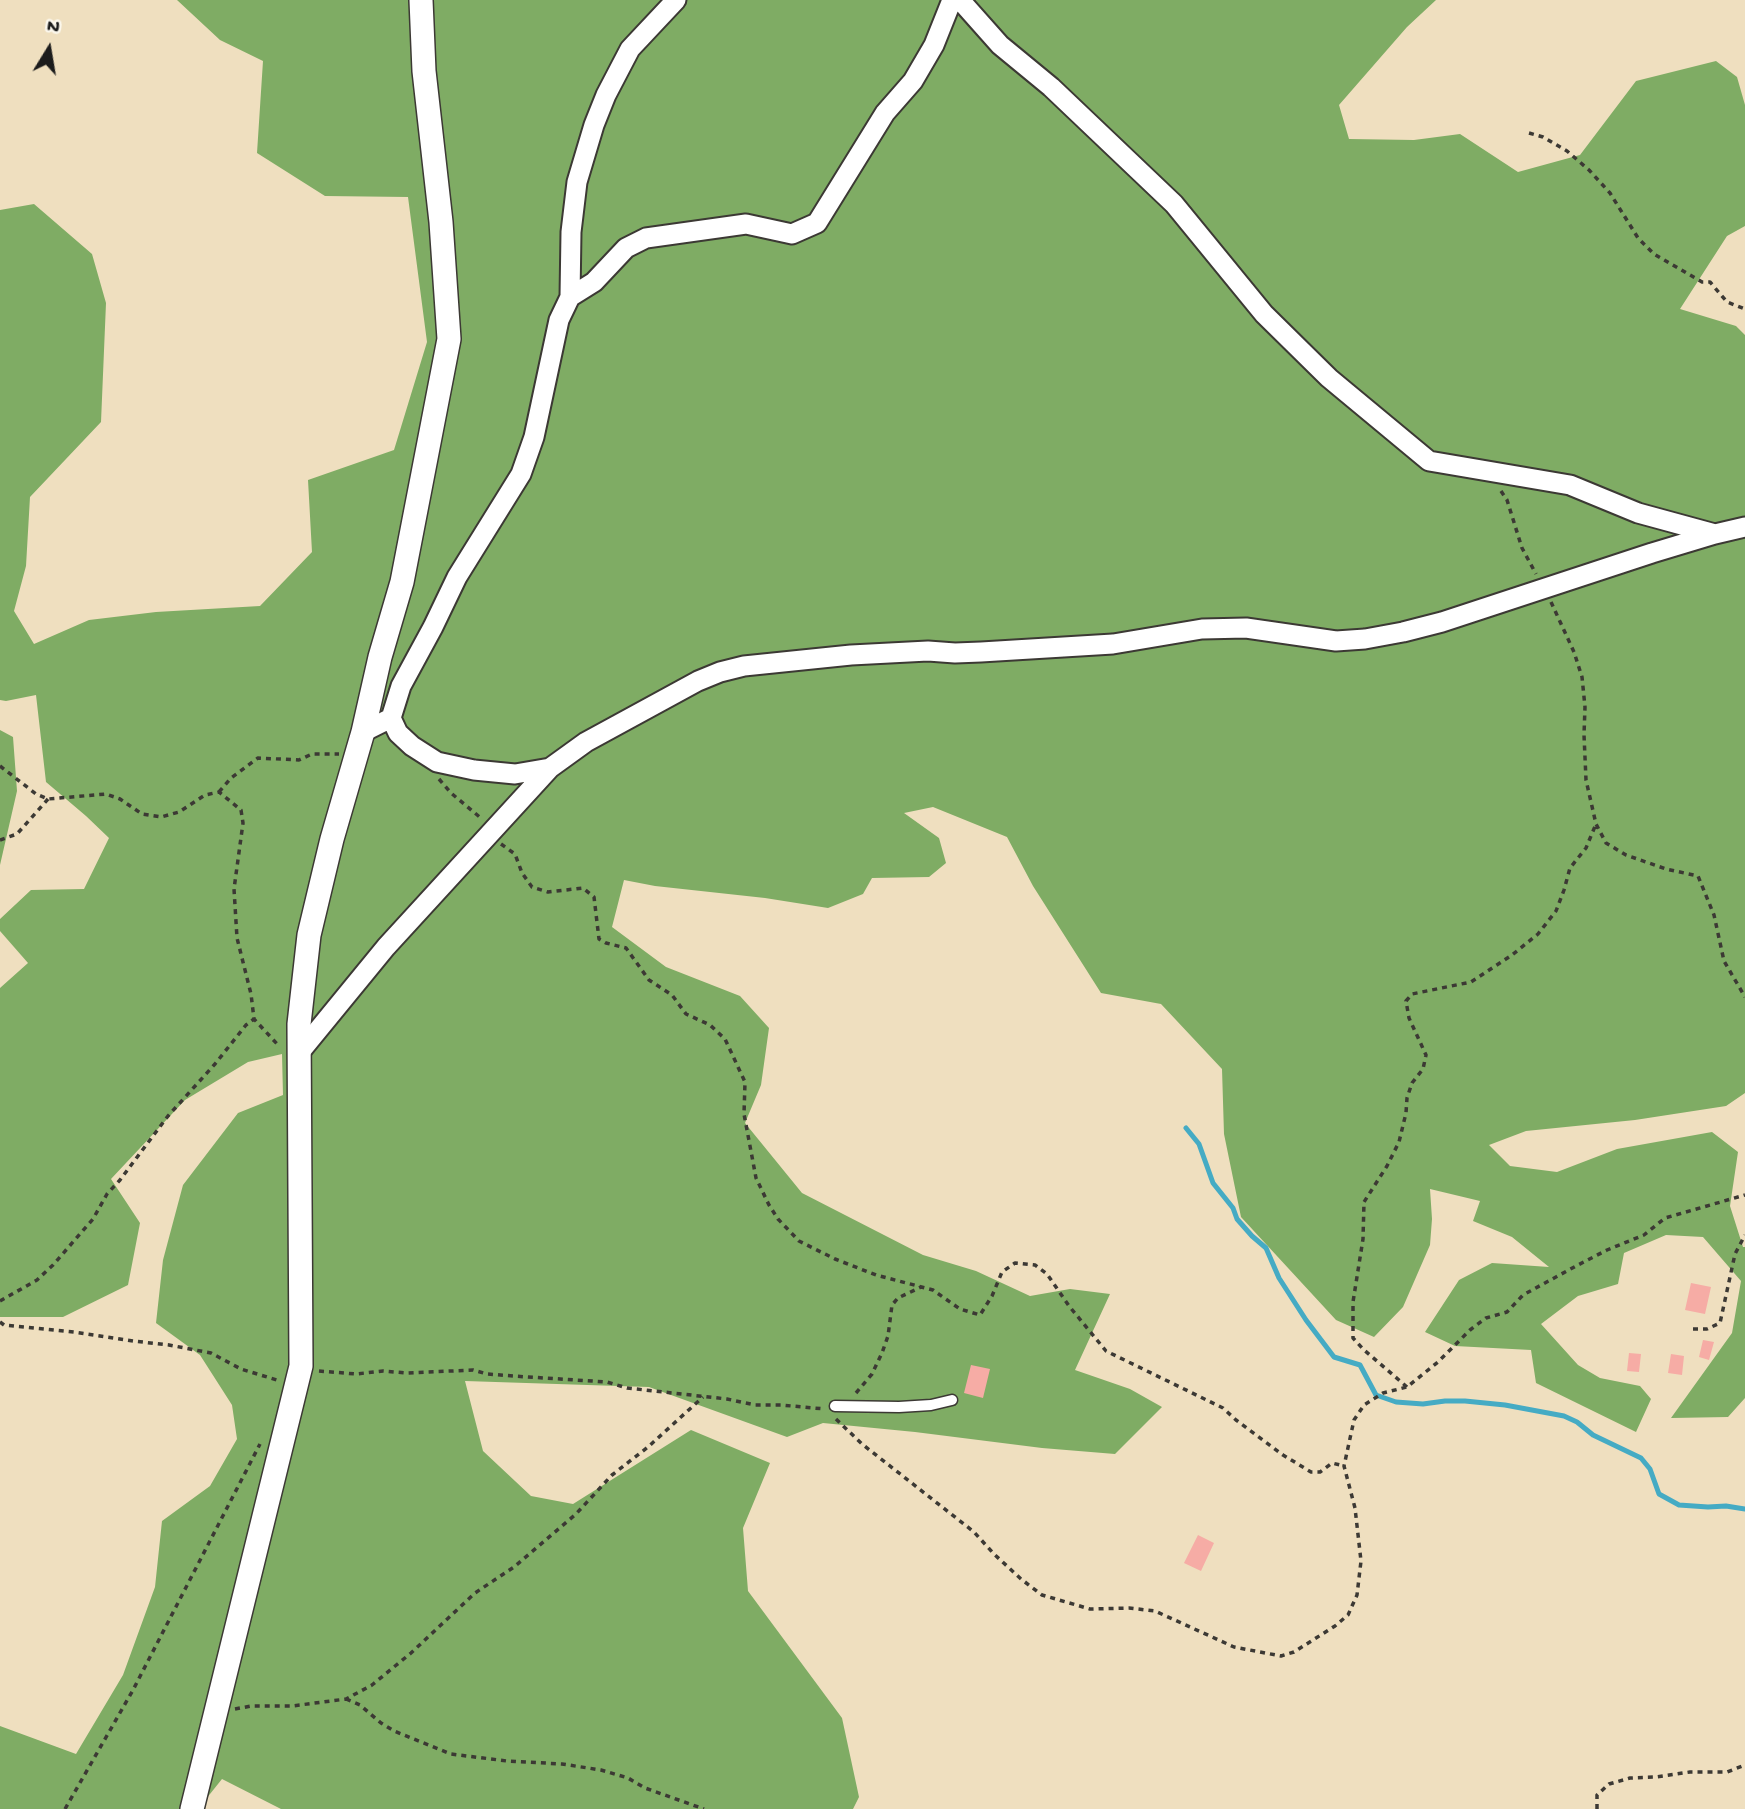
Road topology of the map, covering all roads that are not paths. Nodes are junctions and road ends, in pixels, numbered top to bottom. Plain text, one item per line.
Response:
1 (421, 0) edge
2 (676, 0) edge
3 (952, 0) edge
4 (960, 0) edge
5 (570, 297) junction
6 (1745, 527) edge
7 (1715, 534) junction
8 (391, 718) junction
9 (363, 732) junction
10 (550, 768) junction
11 (300, 1062) junction
12 (952, 1400) dead end
13 (831, 1408) road end
14 (192, 1809) edge

1 - 9 street
2 - 5 street
3 - 5 street
4 - 7 street
5 - 8 street
6 - 7 street
7 - 10 street
8 - 9 street
8 - 10 street
9 - 11 street
10 - 11 street
11 - 14 street
12 - 13 lane

